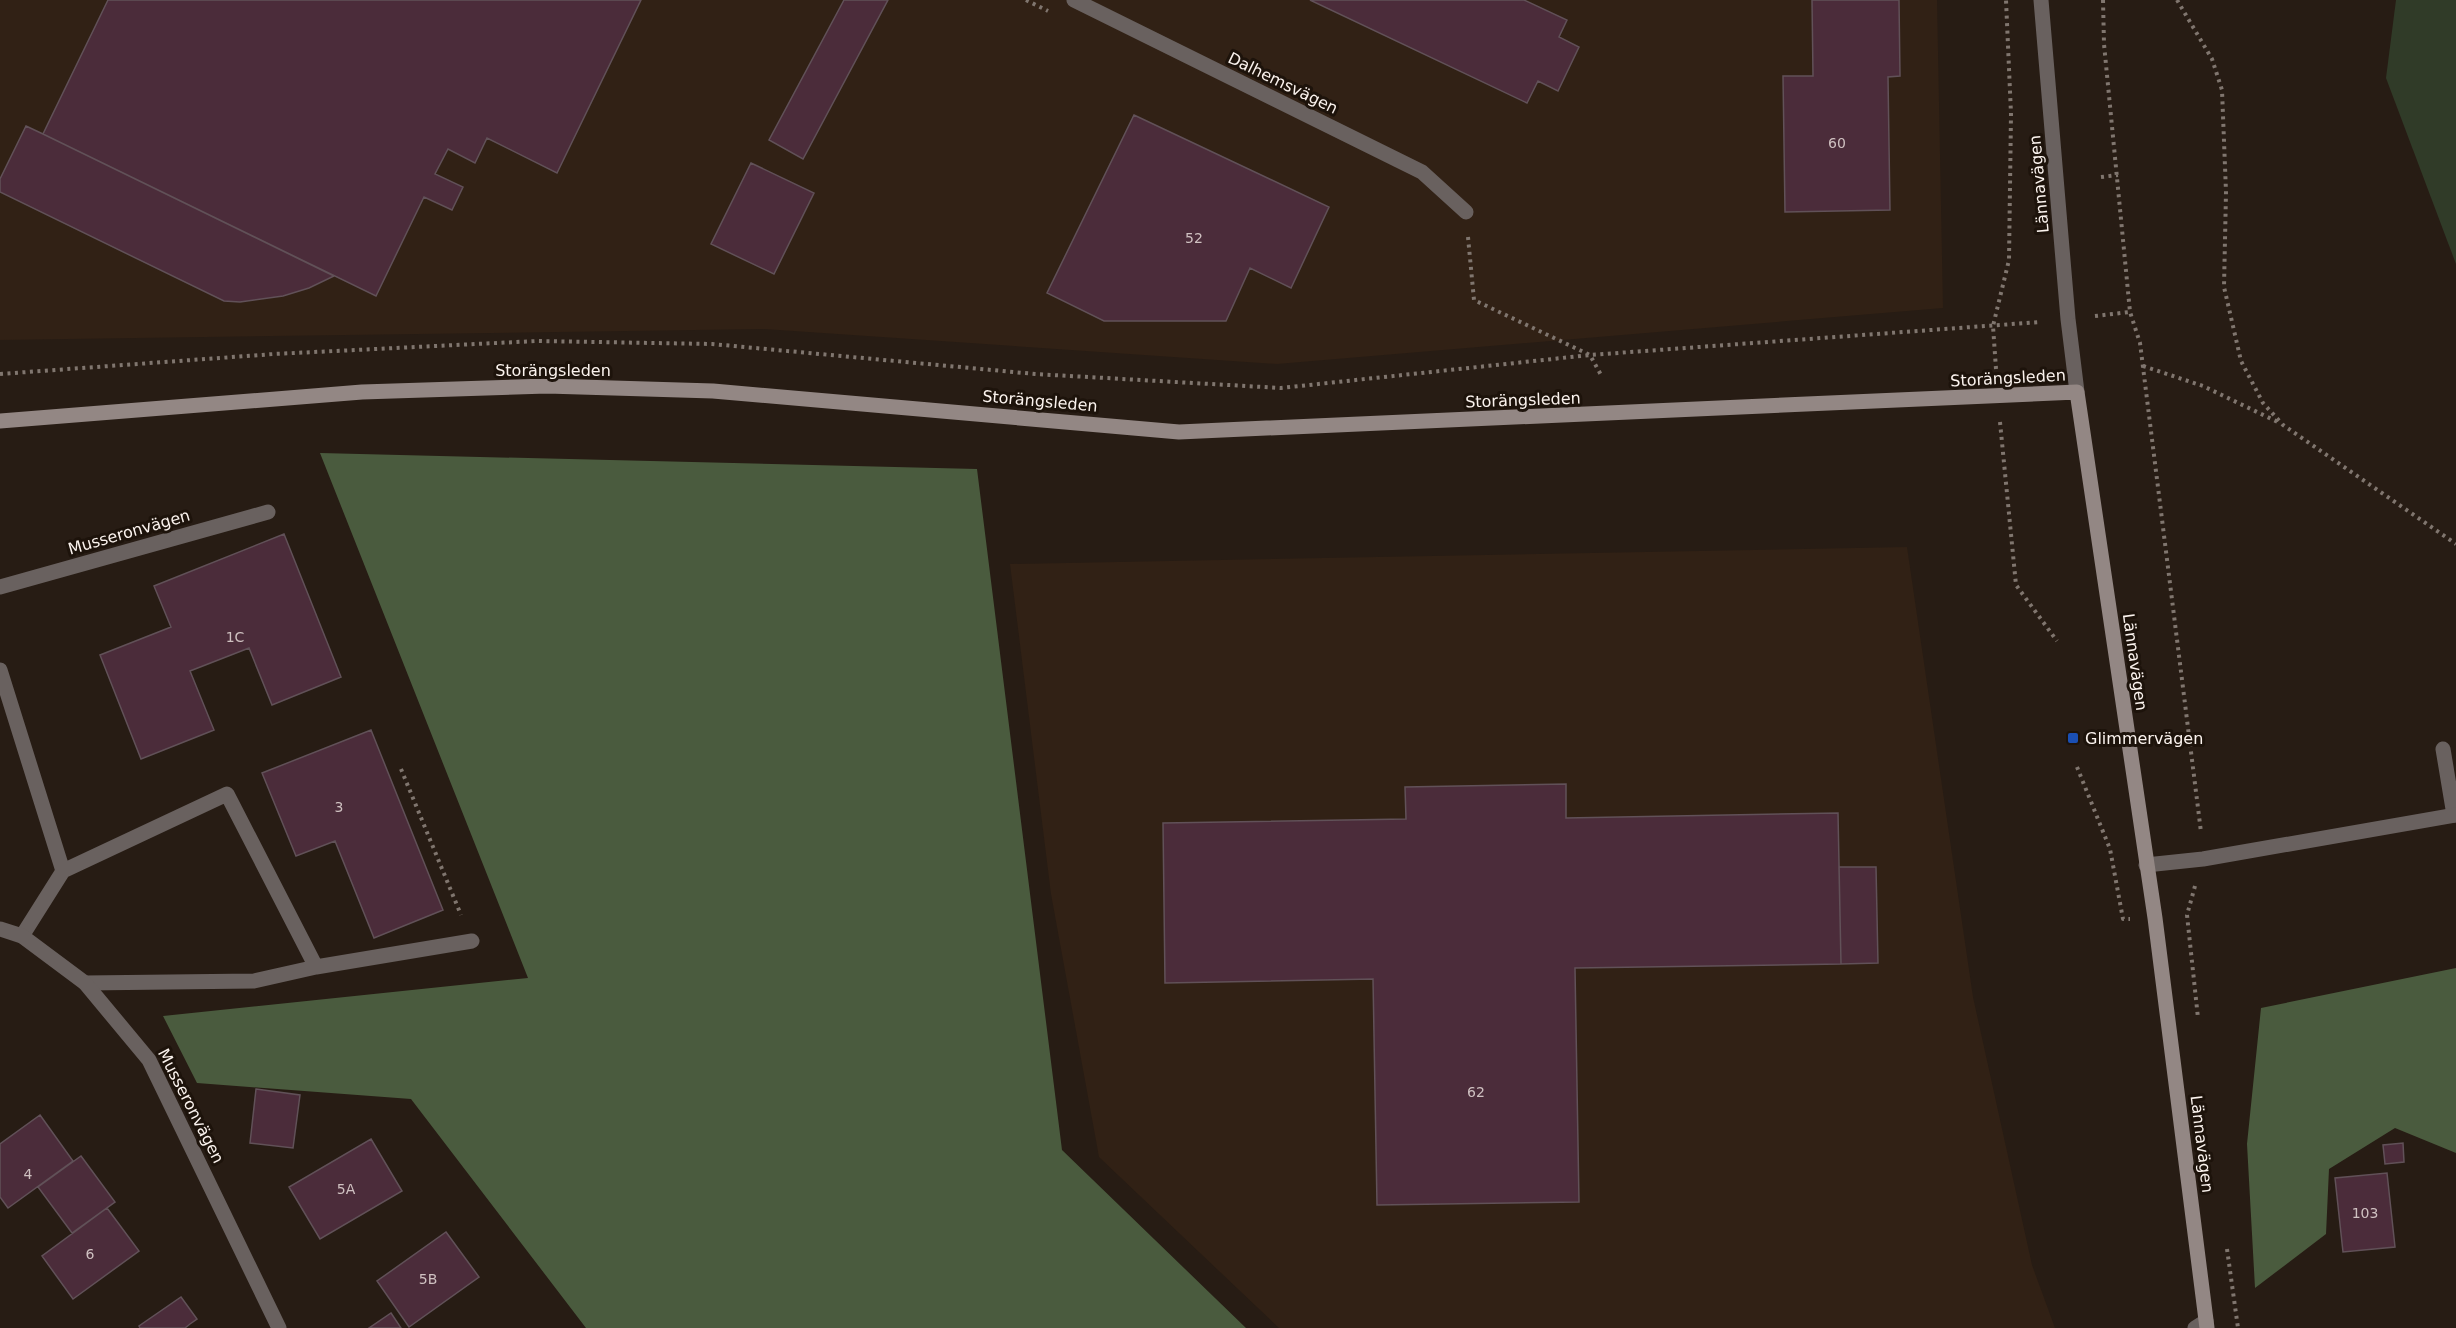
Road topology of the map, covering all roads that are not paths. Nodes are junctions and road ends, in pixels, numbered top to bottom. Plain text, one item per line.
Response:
1 (1074, 0) edge
2 (2041, 0) edge
3 (1466, 212) road end
4 (2077, 392) junction
5 (0, 421) edge
6 (268, 512) dead end
7 (0, 587) edge
8 (0, 670) edge
9 (2443, 749) dead end
10 (2455, 815) edge
11 (2146, 865) junction
12 (63, 871) junction
13 (0, 929) edge
14 (22, 936) junction
15 (472, 940) road end
16 (316, 967) junction
17 (85, 983) junction
18 (2203, 1326) edge
19 (279, 1328) edge

1 - 3 street, Dalhemsvägen
2 - 4 street, Lännavägen
4 - 5 main road, Storängsleden
4 - 11 main road, Lännavägen
6 - 7 street, Musseronvägen
8 - 12 street
9 - 10 street
10 - 11 street
11 - 18 main road, Lännavägen
12 - 14 street
12 - 16 street
13 - 14 street, Musseronvägen
14 - 17 street, Musseronvägen
15 - 16 street
16 - 17 street
17 - 19 street, Musseronvägen

